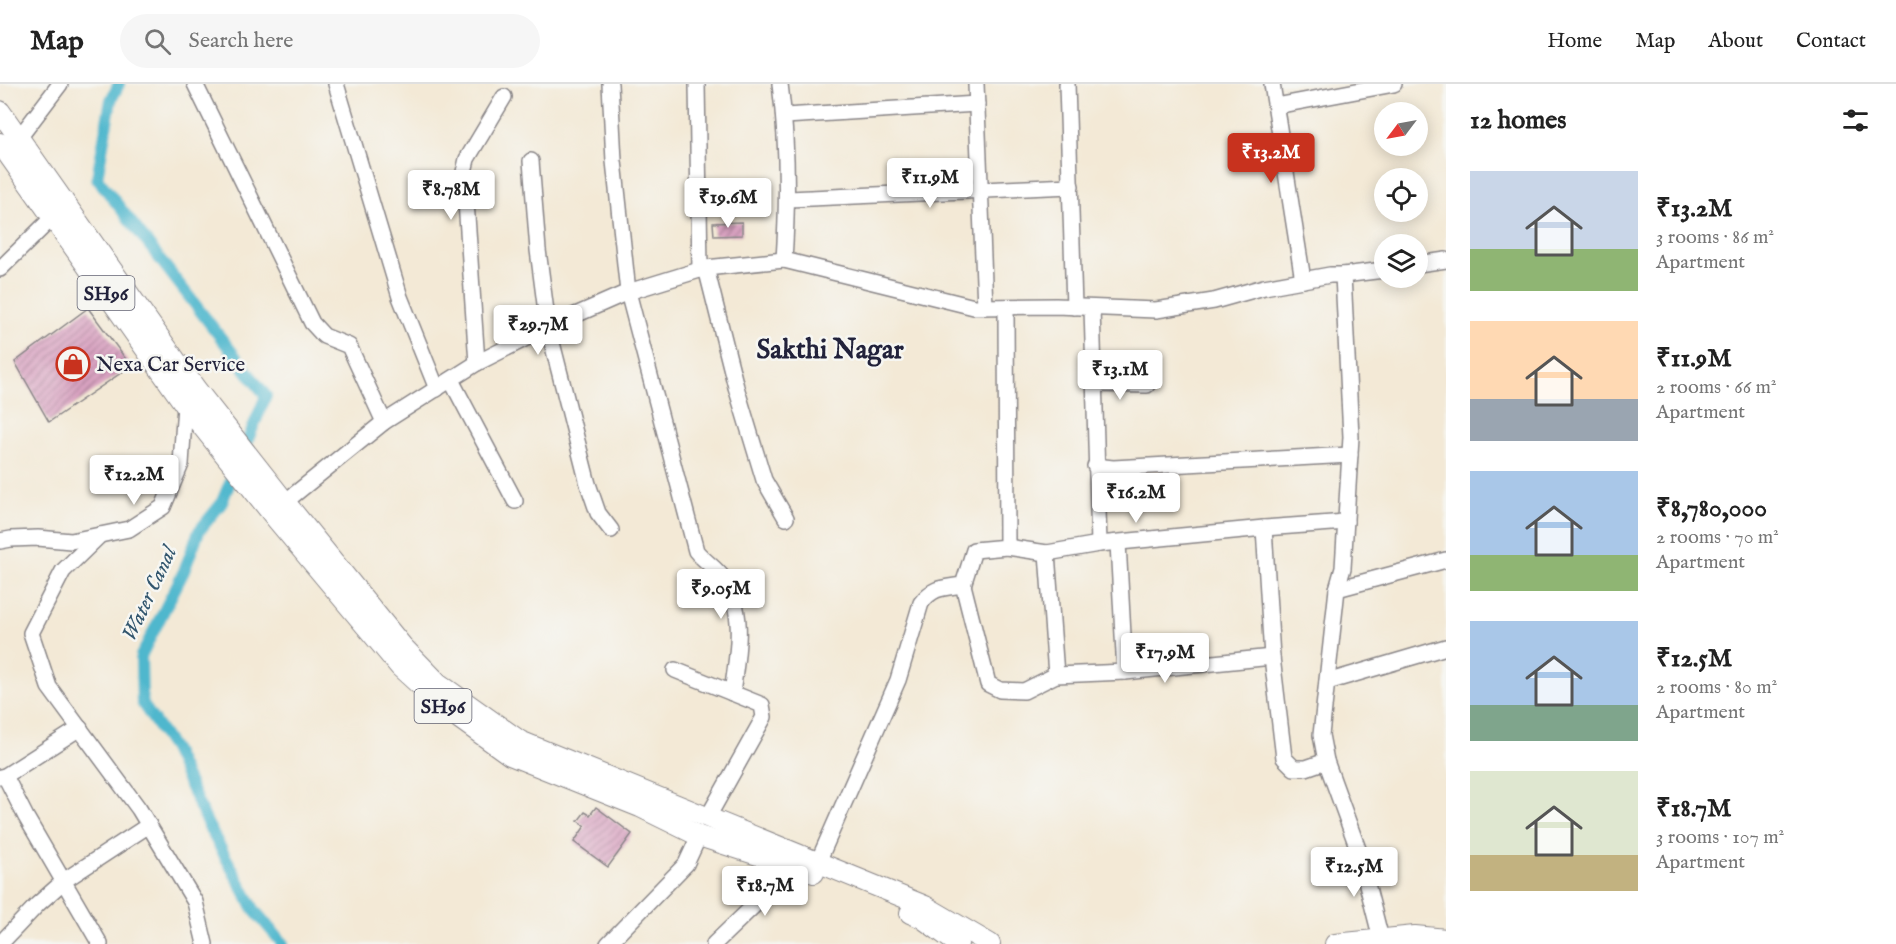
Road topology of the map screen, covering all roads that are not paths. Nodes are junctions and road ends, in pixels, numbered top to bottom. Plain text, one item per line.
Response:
1 (60, 84) edge
2 (195, 84) edge
3 (336, 84) edge
4 (610, 84) edge
5 (697, 84) edge
6 (780, 84) edge
7 (976, 84) edge
8 (1067, 84) edge
9 (1272, 84) edge
10 (1394, 84) edge
11 (1342, 89) edge
12 (504, 97) dead end
13 (977, 104) junction
14 (1276, 106) junction
15 (0, 111) edge
16 (785, 116) junction
17 (19, 138) junction
18 (0, 143) edge
19 (531, 161) dead end
20 (1071, 186) junction
21 (980, 191) junction
22 (789, 199) junction
23 (52, 217) junction
24 (784, 260) junction
25 (1446, 260) edge
26 (1428, 263) edge
27 (0, 269) edge
28 (703, 269) junction
29 (1374, 271) edge
30 (1343, 275) junction
31 (1303, 280) junction
32 (628, 292) junction
33 (985, 307) junction
34 (1006, 307) junction
35 (1074, 307) junction
36 (1092, 308) junction
37 (548, 327) junction
38 (477, 363) junction
39 (451, 380) junction
40 (1093, 384) junction
41 (1147, 385) dead end
42 (437, 389) junction
43 (190, 397) junction
44 (384, 422) junction
45 (1350, 455) junction
46 (1095, 466) junction
47 (258, 483) junction
48 (515, 501) dead end
49 (285, 502) junction
50 (786, 518) dead end
51 (1346, 522) junction
52 (1264, 528) junction
53 (611, 530) dead end
54 (100, 535) junction
55 (0, 541) edge
56 (1118, 543) junction
57 (1099, 544) junction
58 (1007, 547) junction
59 (1047, 553) junction
60 (1446, 560) edge
61 (963, 585) junction
62 (1337, 589) junction
63 (1446, 647) edge
64 (1272, 657) junction
65 (675, 670) dead end
66 (1125, 672) junction
67 (1056, 675) junction
68 (1327, 682) junction
69 (732, 693) junction
70 (80, 728) junction
71 (499, 736) junction
72 (1326, 761) junction
73 (3, 776) edge
74 (708, 817) junction
75 (149, 825) junction
76 (699, 836) junction
77 (818, 862) junction
78 (795, 867) junction
79 (65, 880) junction
80 (1381, 939) junction
81 (1446, 939) edge
82 (0, 944) edge
83 (100, 944) edge
84 (205, 944) edge
85 (608, 944) edge
86 (714, 944) edge
87 (958, 944) edge
88 (990, 944) edge
89 (1335, 944) edge

1 - 17 street
2 - 44 street
3 - 42 street
4 - 32 street
5 - 28 street
6 - 16 street
7 - 13 street
8 - 20 street
9 - 14 street
10 - 11 street
11 - 14 street
12 - 38 street
13 - 16 street
13 - 21 street
14 - 31 street
15 - 17 main road, SH96
16 - 22 street
17 - 43 main road, SH96
18 - 23 main road, SH96
19 - 37 street
20 - 21 street
20 - 35 street
21 - 22 street
21 - 33 street
22 - 24 street
23 - 27 street
23 - 43 main road, SH96
24 - 28 street
24 - 33 street
25 - 26 street
28 - 32 street
28 - 50 street
29 - 30 street
30 - 31 street
30 - 45 street
31 - 36 street
32 - 37 street
32 - 69 street
33 - 34 street
34 - 35 street
34 - 58 street
35 - 36 street
36 - 40 street
37 - 38 street
37 - 53 street
38 - 39 street
39 - 42 street
39 - 48 street
40 - 41 street
40 - 46 street
42 - 44 street
43 - 47 main road, SH96
43 - 54 street
44 - 49 street
45 - 46 street
45 - 51 street
46 - 57 street
47 - 49 main road, SH96
47 - 71 main road, SH96
49 - 71 main road, SH96
51 - 52 street
51 - 62 street
52 - 56 street
52 - 64 street
54 - 55 street
54 - 70 street
56 - 57 street
56 - 66 street
57 - 59 street
58 - 59 street
58 - 61 street
59 - 67 street
60 - 62 street
61 - 67 street
61 - 77 street
62 - 68 street
63 - 68 street
64 - 66 street
64 - 72 street
65 - 69 street
66 - 67 street
68 - 72 street
69 - 74 street
70 - 73 street
70 - 75 street
71 - 74 main road, SH96
71 - 76 main road, SH96
72 - 80 street
73 - 79 street
74 - 77 main road, SH96
75 - 79 street
75 - 84 street
76 - 78 main road, SH96
76 - 85 street
77 - 88 main road, SH96
78 - 86 street
78 - 87 main road, SH96
79 - 82 street
79 - 83 street
80 - 81 main road
80 - 89 main road

